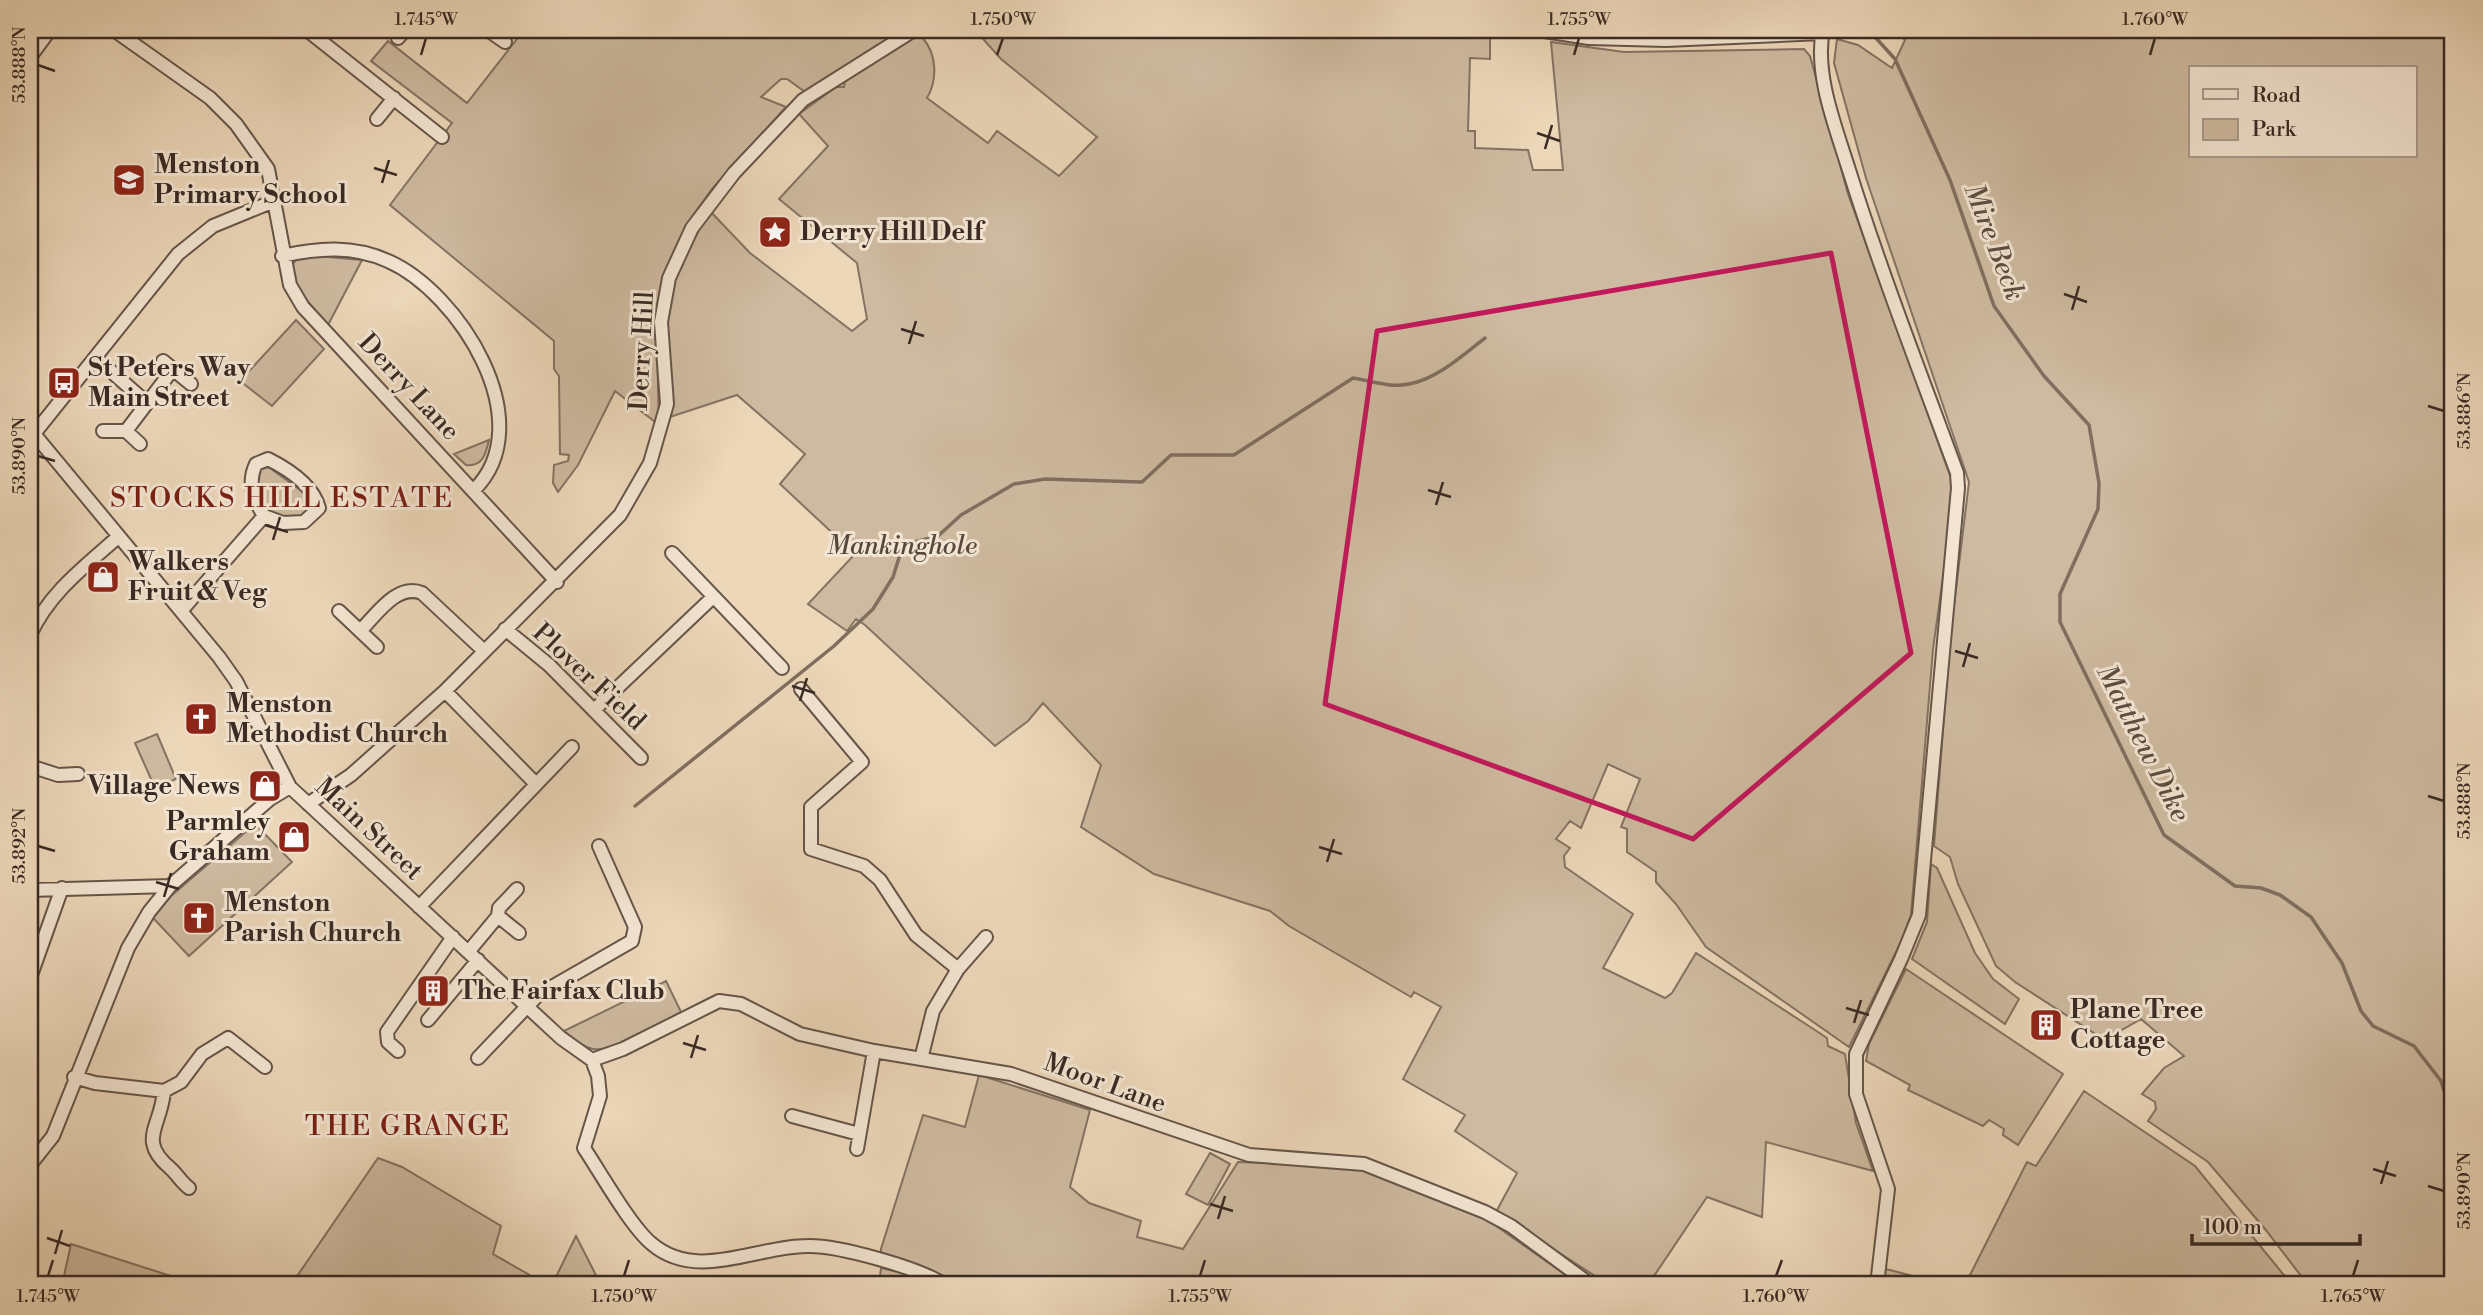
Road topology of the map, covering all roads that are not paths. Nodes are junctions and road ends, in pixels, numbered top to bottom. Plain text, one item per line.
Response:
1 (50, 30) edge
2 (114, 30) edge
3 (307, 30) edge
4 (488, 30) edge
5 (914, 30) edge
6 (1538, 30) edge
7 (1823, 31) edge
8 (505, 42) dead end
9 (30, 57) edge
10 (394, 99) junction
11 (377, 119) dead end
12 (442, 137) dead end
13 (274, 201) junction
14 (282, 256) junction
15 (96, 358) junction
16 (191, 384) dead end
17 (147, 402) junction
18 (103, 431) dead end
19 (125, 431) junction
20 (32, 432) edge
21 (140, 444) dead end
22 (474, 490) junction
23 (264, 516) junction
24 (118, 537) junction
25 (672, 553) dead end
26 (557, 582) junction
27 (713, 597) junction
28 (181, 611) junction
29 (339, 611) dead end
30 (505, 629) junction
31 (360, 631) junction
32 (30, 635) edge
33 (377, 647) dead end
34 (483, 650) junction
35 (782, 668) dead end
36 (801, 689) dead end
37 (445, 691) junction
38 (594, 710) junction
39 (572, 747) dead end
40 (641, 758) dead end
41 (30, 766) edge
42 (78, 774) dead end
43 (535, 783) junction
44 (290, 786) junction
45 (308, 804) junction
46 (599, 846) dead end
47 (170, 886) junction
48 (62, 887) junction
49 (517, 889) dead end
50 (30, 890) edge
51 (419, 907) junction
52 (498, 915) junction
53 (519, 933) dead end
54 (453, 937) junction
55 (986, 937) dead end
56 (473, 956) junction
57 (958, 968) junction
58 (30, 978) edge
59 (527, 1005) junction
60 (428, 1020) dead end
61 (398, 1051) dead end
62 (874, 1051) junction
63 (478, 1058) dead end
64 (921, 1059) junction
65 (592, 1060) junction
66 (265, 1067) dead end
67 (74, 1077) junction
68 (164, 1091) junction
69 (792, 1116) dead end
70 (859, 1134) junction
71 (857, 1149) dead end
72 (30, 1166) edge
73 (190, 1188) dead end
74 (945, 1285) edge
75 (1591, 1285) edge
76 (1877, 1285) edge

1 - 9 street
2 - 13 street, Derry Lane
3 - 10 street
4 - 8 street
5 - 26 street, Derry Hill
6 - 7 street
7 - 76 street
10 - 11 street
10 - 12 street
13 - 14 street, Derry Lane
13 - 15 street
14 - 22 street, Derry Lane
14 - 22 street
15 - 17 street
15 - 20 street
16 - 17 street
17 - 19 street
18 - 19 street
19 - 21 street
20 - 24 street, Main Street
22 - 26 street, Derry Lane
23 - 23 street
23 - 28 street
24 - 28 street, Main Street
24 - 32 street
25 - 27 street
26 - 30 street, Derry Hill
27 - 35 street
27 - 38 street
28 - 44 street, Main Street
29 - 31 street
30 - 34 street, Derry Hill
30 - 38 street, Plover Field
31 - 33 street
31 - 34 street
34 - 37 street, Derry Hill
36 - 57 street
37 - 43 street
37 - 45 street, Derry Hill
38 - 40 street, Plover Field
39 - 43 street
41 - 42 street
43 - 51 street
44 - 45 street, Main Street
44 - 47 street
45 - 51 street, Main Street
46 - 59 street
47 - 48 street
47 - 67 street
48 - 50 street
48 - 58 street
49 - 52 street
51 - 54 street, Main Street
52 - 53 street
52 - 56 street
54 - 56 street, Main Street
54 - 61 street
55 - 57 street
56 - 59 street, Main Street
56 - 60 street
57 - 64 street
59 - 63 street
59 - 65 street, Main Street
62 - 64 street, Moor Lane
62 - 65 street, Moor Lane
62 - 70 street
64 - 75 street, Moor Lane
65 - 74 street
66 - 68 street
67 - 68 street
67 - 72 street
68 - 73 street
69 - 70 street
70 - 71 street

